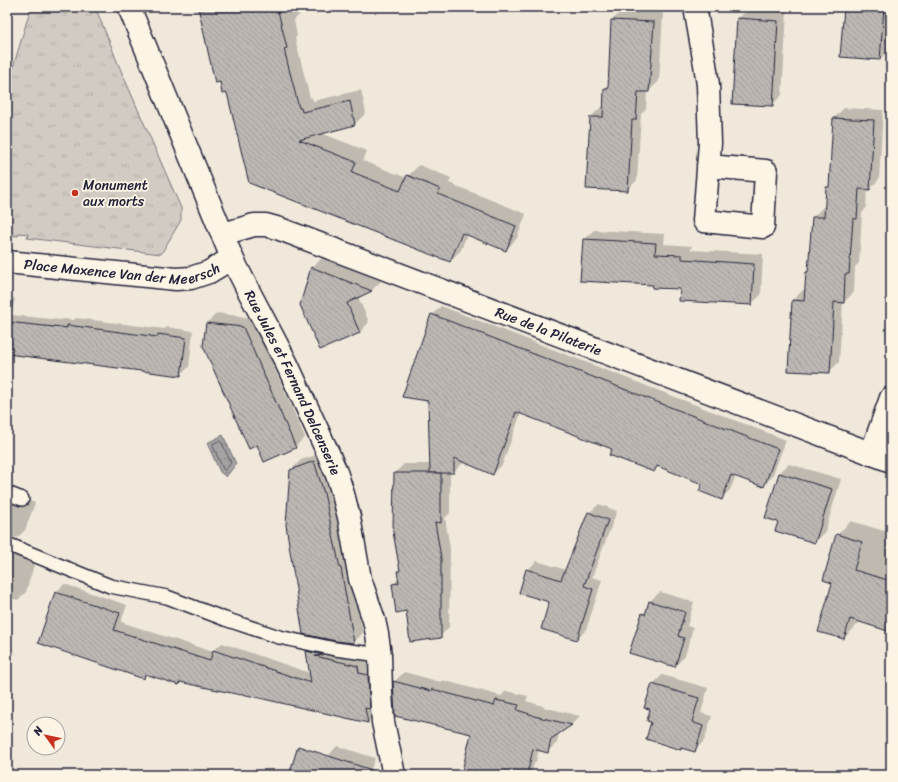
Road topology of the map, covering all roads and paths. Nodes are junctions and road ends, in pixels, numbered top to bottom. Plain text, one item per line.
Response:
1 (129, 7) edge
2 (695, 7) edge
3 (708, 166) dead end
4 (223, 234) junction
5 (232, 258) junction
6 (7, 262) edge
7 (891, 398) edge
8 (871, 454) junction
9 (891, 461) edge
10 (7, 493) edge
11 (22, 499) dead end
12 (7, 544) edge
13 (380, 655) junction
14 (394, 775) edge

1 - 4 street, Rue Jules et Fernand Delcenserie
2 - 3 street
4 - 5 street, Rue Jules et Fernand Delcenserie
4 - 8 street, Rue de la Pilaterie
5 - 6 street, Place Maxence Van der Meersch
5 - 13 street, Rue Jules et Fernand Delcenserie
7 - 8 street
8 - 9 street, Rue de la Pilaterie
10 - 11 lane
12 - 13 lane
13 - 14 street, Rue Jules et Fernand Delcenserie

